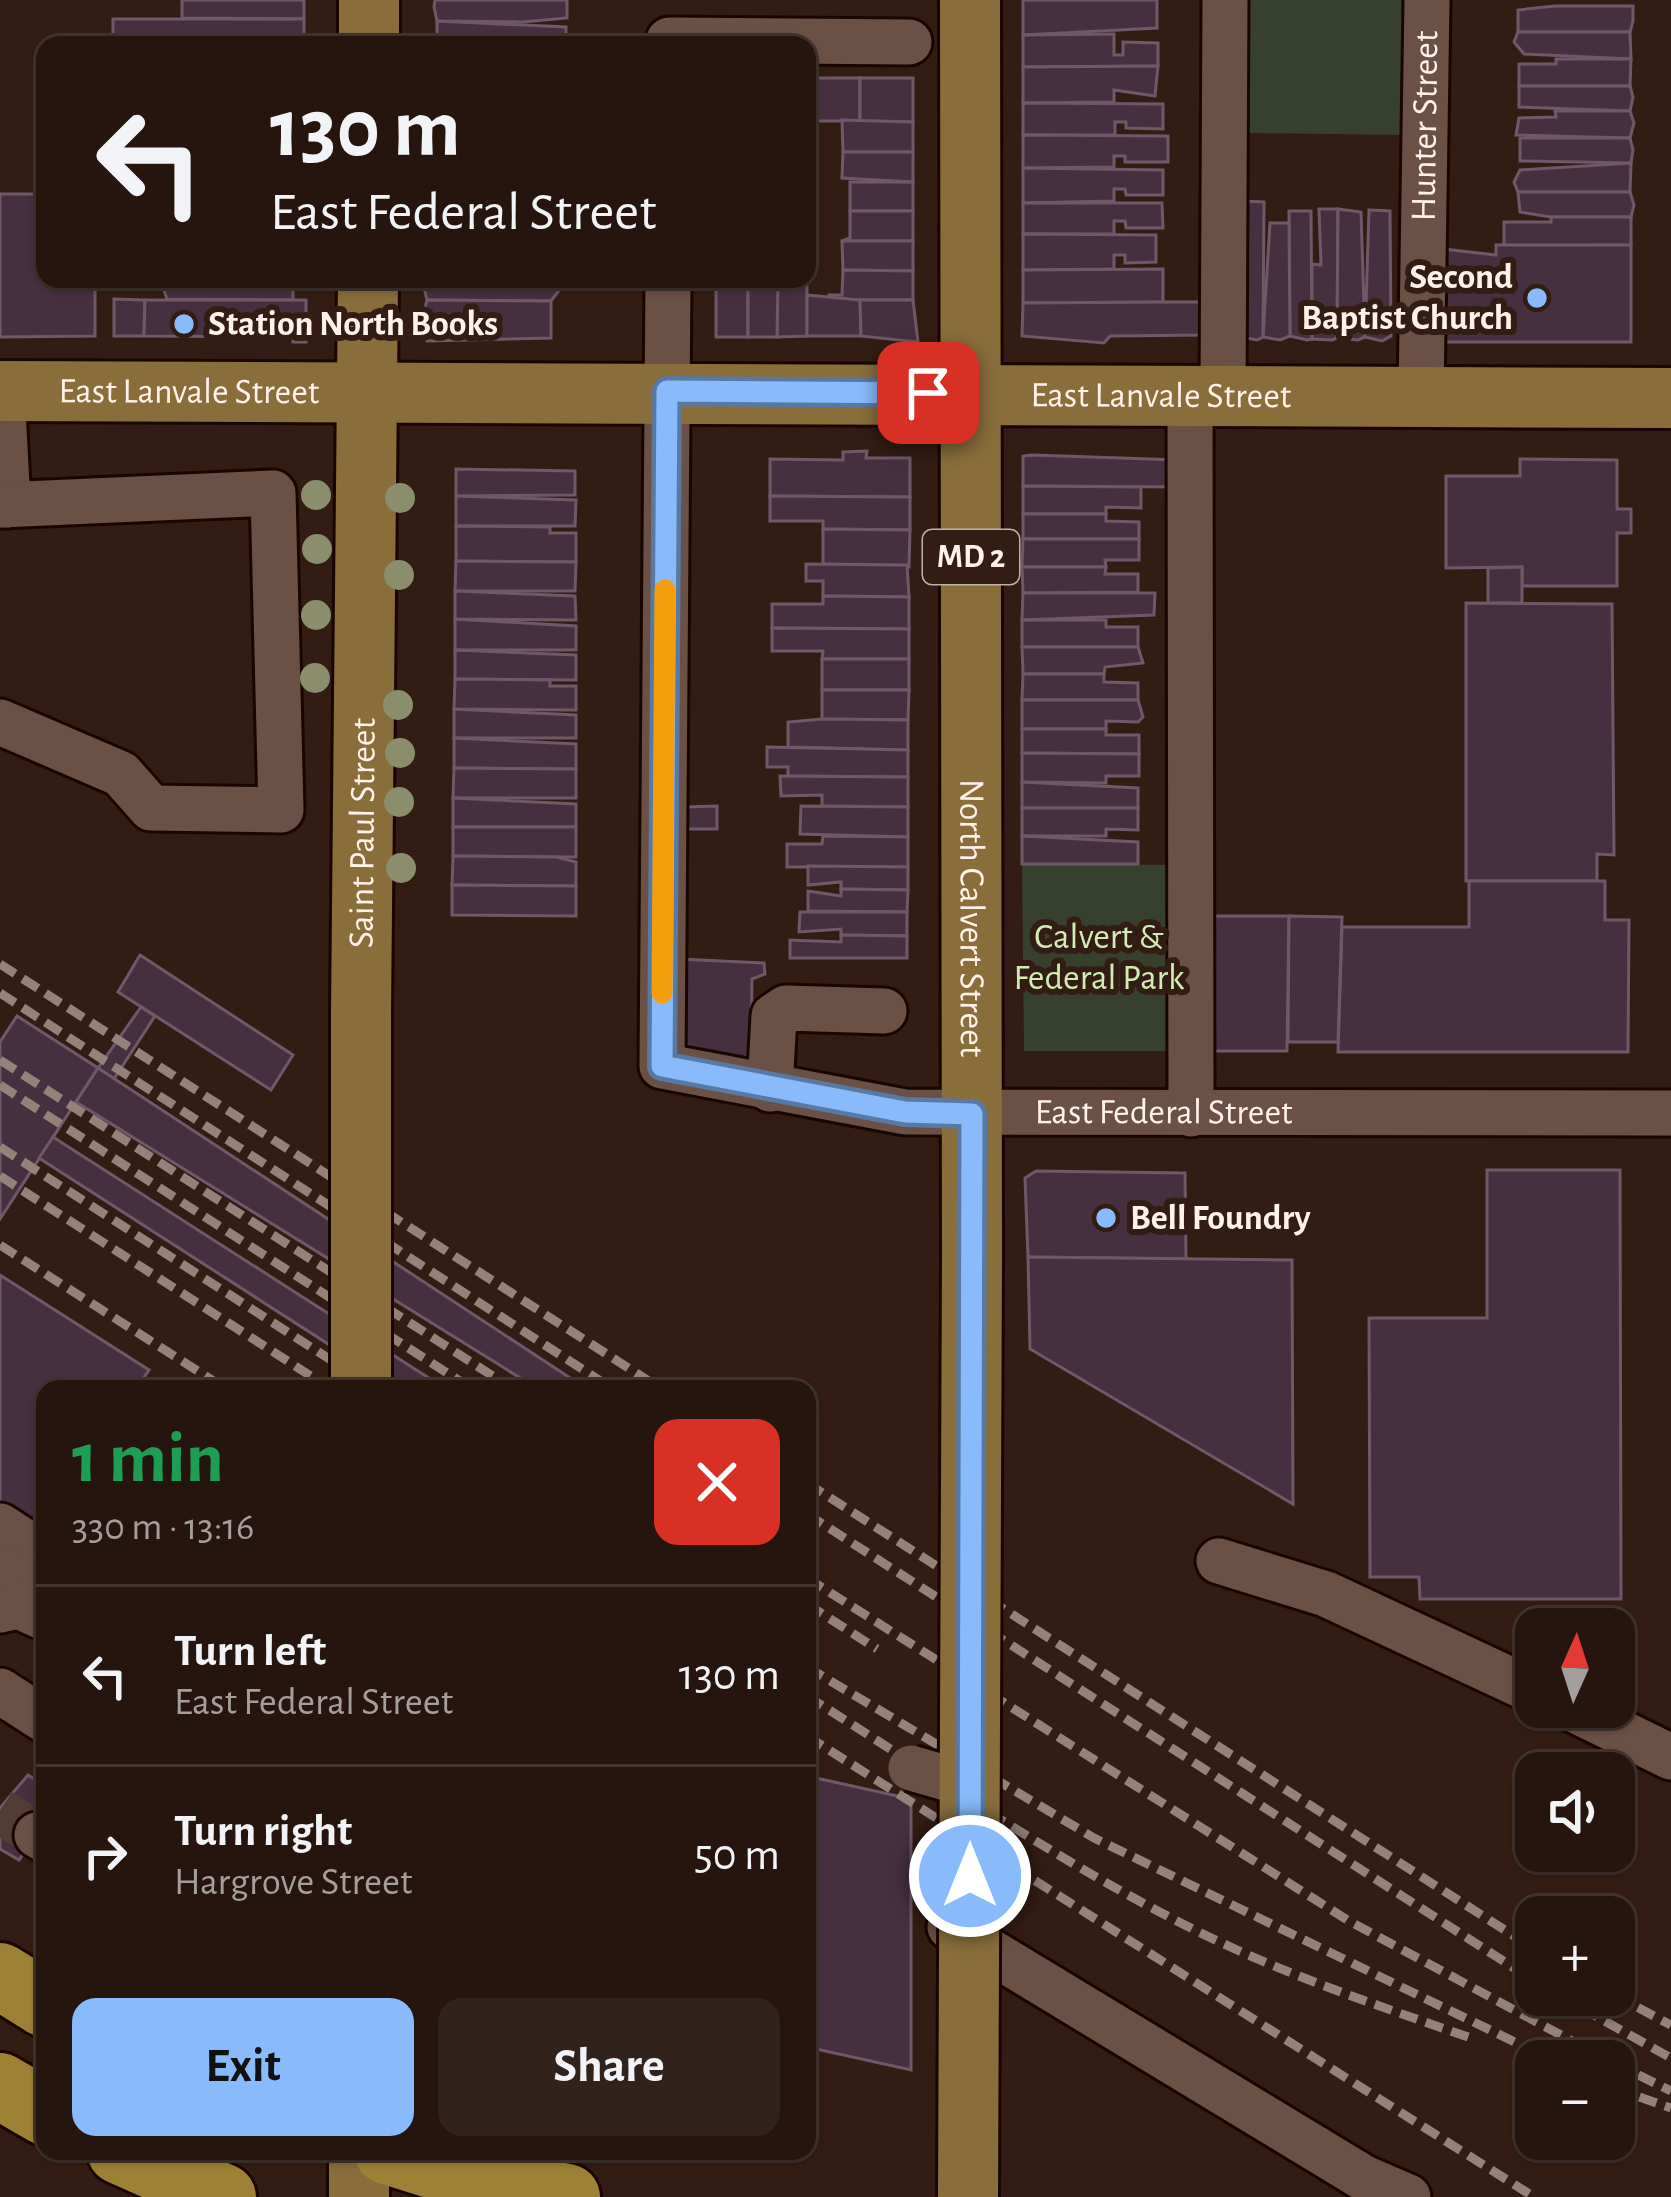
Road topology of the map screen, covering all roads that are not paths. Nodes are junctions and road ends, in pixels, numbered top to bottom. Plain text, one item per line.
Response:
1 (369, 0) edge
2 (970, 0) edge
3 (1225, 0) edge
4 (1427, 0) edge
5 (669, 28) edge
6 (369, 36) edge
7 (806, 36) edge
8 (816, 37) edge
9 (909, 42) dead end
10 (368, 288) edge
11 (668, 288) edge
12 (1, 391) edge
13 (369, 391) junction
14 (667, 391) junction
15 (971, 394) junction
16 (1207, 395) junction
17 (1421, 396) junction
18 (1671, 398) edge
19 (4, 505) edge
20 (0, 722) edge
21 (884, 1010) dead end
22 (770, 1090) junction
23 (1671, 1113) edge
24 (972, 1114) junction
25 (1191, 1114) junction
26 (361, 1380) edge
27 (0, 1526) edge
28 (36, 1549) edge
29 (1219, 1561) dead end
30 (0, 1568) edge
31 (36, 1582) edge
32 (0, 1610) edge
33 (36, 1614) edge
34 (1515, 1681) edge
35 (0, 1691) edge
36 (36, 1714) edge
37 (1611, 1728) edge
38 (1671, 1757) edge
39 (911, 1768) dead end
40 (970, 1785) junction
41 (950, 1927) dead end
42 (0, 1976) edge
43 (36, 1998) edge
44 (0, 2086) edge
45 (36, 2107) edge
46 (140, 2160) edge
47 (359, 2160) edge
48 (416, 2160) edge
49 (224, 2197) edge
50 (359, 2197) edge
51 (568, 2197) edge
52 (968, 2197) edge
53 (1408, 2197) edge

1 - 6 main road
2 - 15 main road, North Calvert Street / MD 2
3 - 16 street
4 - 17 street, Hunter Street
5 - 7 street
8 - 9 street
10 - 13 main road, Saint Paul Street
11 - 14 street
12 - 13 main road, East Lanvale Street
12 - 19 street
13 - 14 main road, East Lanvale Street
13 - 26 main road, Saint Paul Street, bridge
14 - 15 main road, East Lanvale Street
14 - 22 street, East Federal Street
15 - 16 main road, East Lanvale Street
15 - 24 main road, North Calvert Street / MD 2
16 - 17 main road, East Lanvale Street
16 - 25 street
17 - 18 main road, East Lanvale Street
19 - 20 street
21 - 22 street
22 - 24 street, East Federal Street
23 - 25 street, East Federal Street
24 - 25 street, East Federal Street
24 - 40 main road, North Calvert Street / MD 2, bridge
27 - 28 street
29 - 34 street
30 - 31 street
32 - 33 street
35 - 36 street
37 - 38 street
39 - 40 street, bridge
40 - 52 main road, North Calvert Street / MD 2, bridge
41 - 53 street
42 - 43 highway
44 - 45 highway
46 - 49 highway
47 - 50 main road
48 - 51 highway

